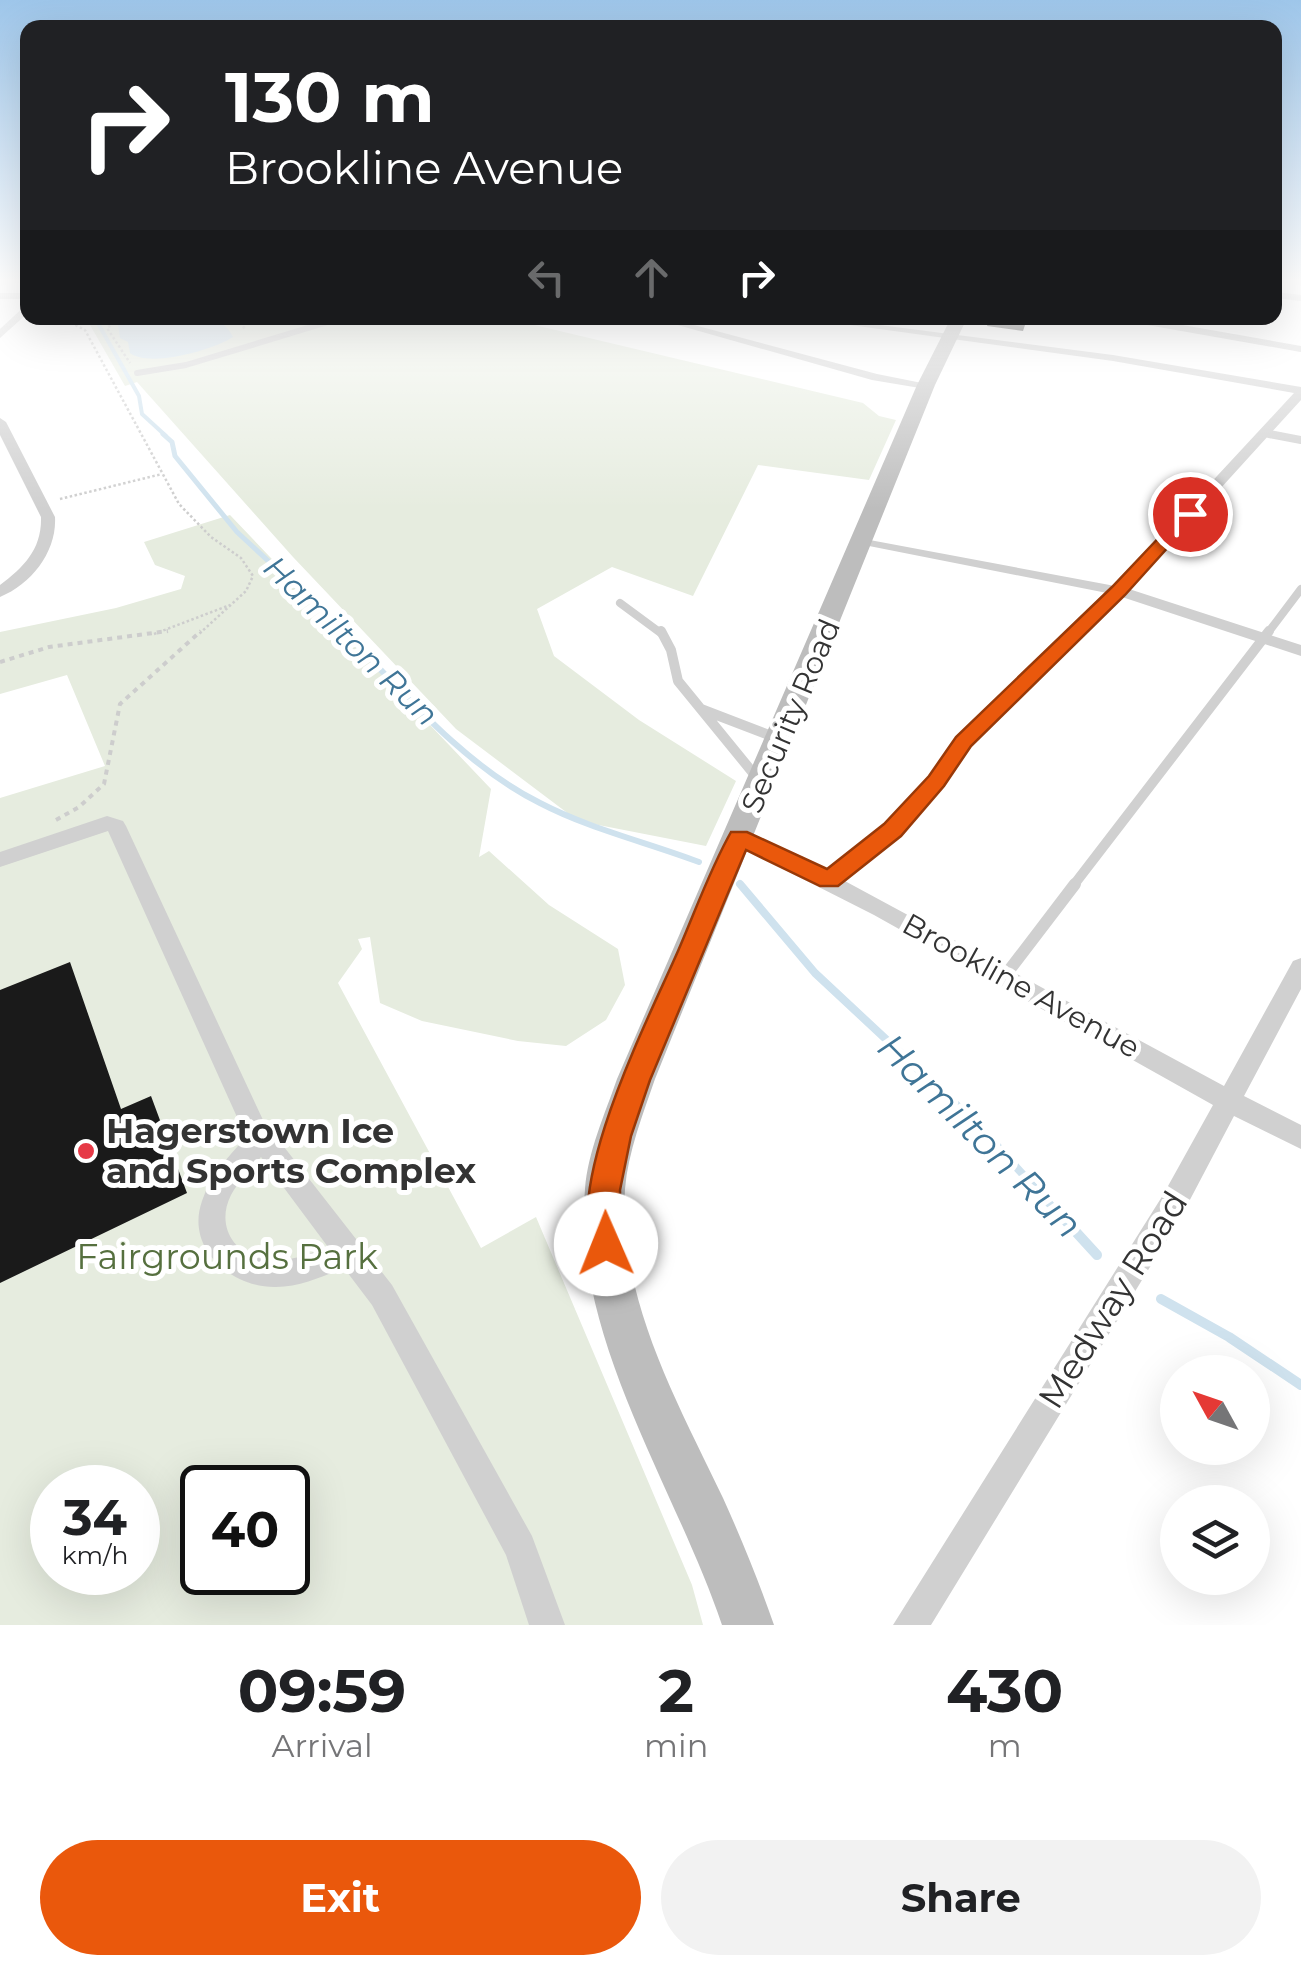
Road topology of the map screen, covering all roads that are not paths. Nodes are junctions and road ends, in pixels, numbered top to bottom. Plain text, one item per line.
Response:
1 (213, 357) edge
2 (801, 357) edge
3 (940, 357) edge
4 (1107, 357) edge
5 (137, 369) road end
6 (926, 385) junction
7 (1301, 392) edge
8 (0, 422) edge
9 (1265, 433) junction
10 (1301, 440) edge
11 (864, 541) junction
12 (1301, 588) edge
13 (1118, 591) junction
14 (0, 592) edge
15 (620, 604) dead end
16 (1264, 639) junction
17 (1301, 651) edge
18 (696, 707) junction
19 (781, 739) junction
20 (762, 784) junction
21 (739, 838) junction
22 (0, 860) edge
23 (829, 880) junction
24 (1301, 967) edge
25 (1004, 978) junction
26 (1229, 1102) junction
27 (261, 1138) junction
28 (1301, 1138) edge
29 (348, 1254) junction
30 (548, 1625) edge
31 (748, 1625) edge
32 (911, 1625) edge

1 - 5 lane
2 - 6 street
3 - 6 street, Security Road
4 - 7 street
6 - 11 street, Security Road
7 - 9 street
8 - 14 street
9 - 10 lane
9 - 13 street
11 - 13 street
11 - 19 street, Security Road
12 - 16 lane
13 - 16 street
13 - 23 street
15 - 18 lane
16 - 17 street
16 - 25 lane
18 - 19 lane
18 - 20 lane
19 - 20 street, Security Road
20 - 21 street, Security Road
21 - 23 street, Brookline Avenue
21 - 31 street, Security Road
22 - 27 street
23 - 25 street, Brookline Avenue
24 - 26 street, Medway Road
25 - 26 street, Brookline Avenue
26 - 28 street, Brookline Avenue
26 - 32 street, Medway Road
27 - 29 street
27 - 29 street
29 - 30 street

